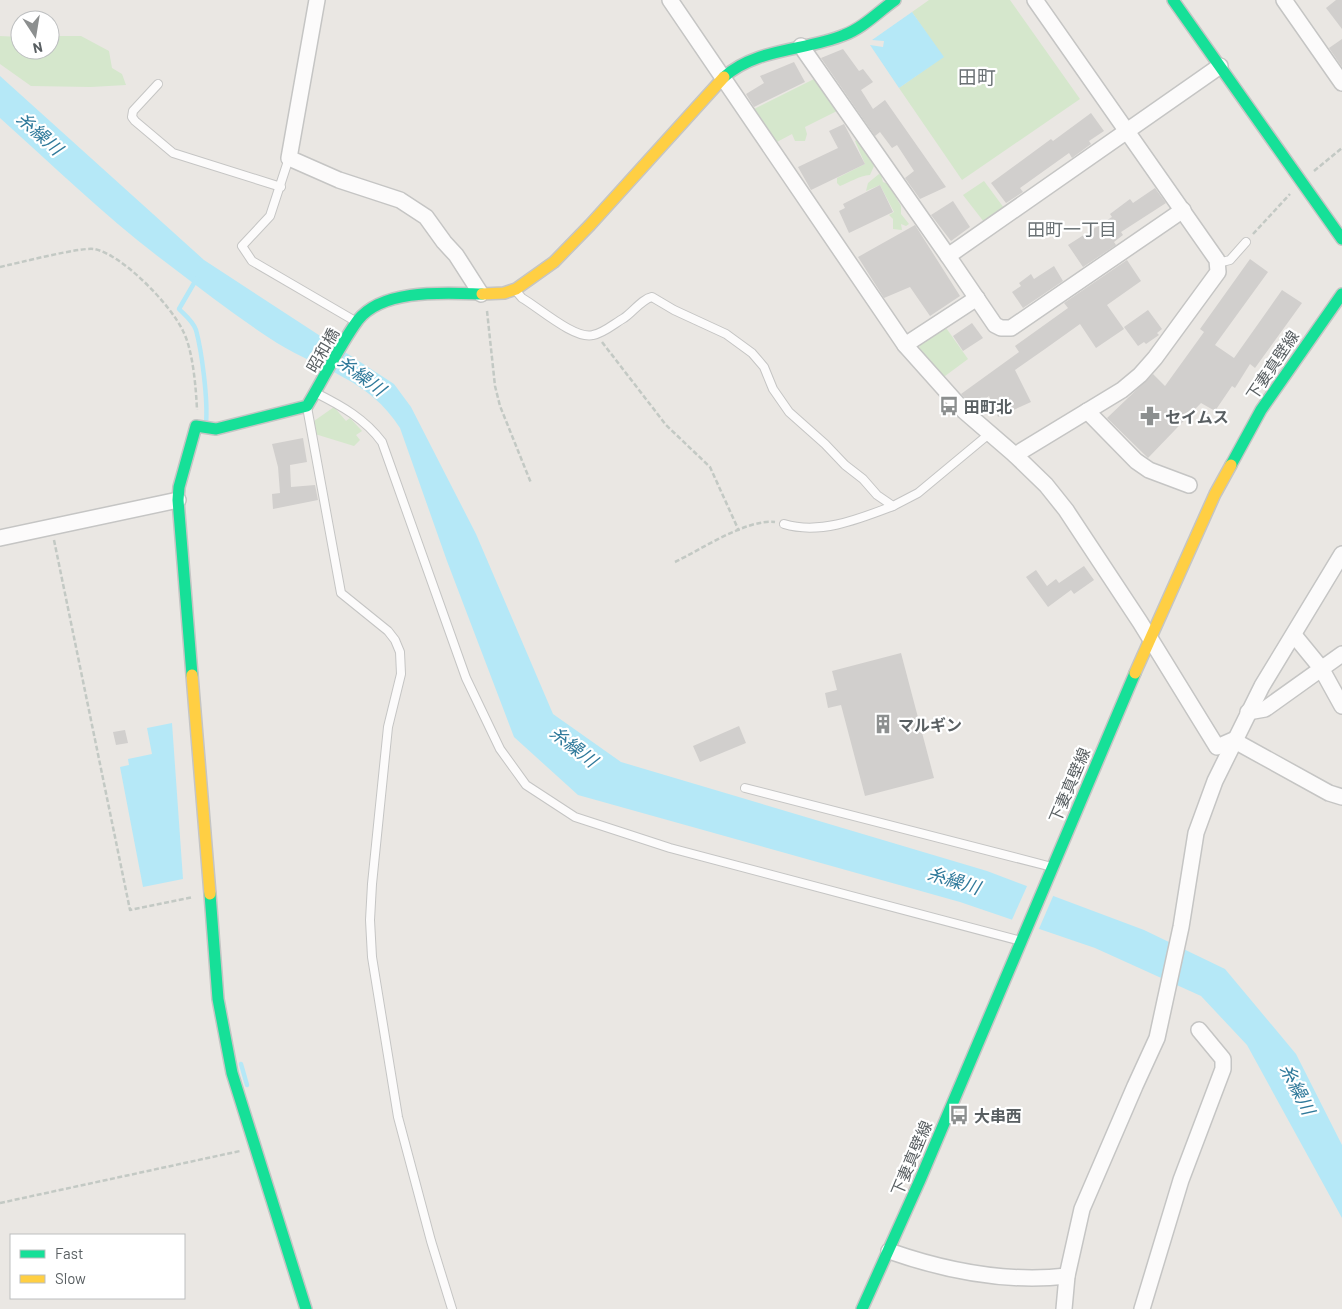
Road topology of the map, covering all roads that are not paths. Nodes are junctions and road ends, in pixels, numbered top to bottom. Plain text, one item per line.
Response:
1 (317, 0) edge
2 (670, 0) edge
3 (895, 0) edge
4 (1035, 0) edge
5 (1173, 0) edge
6 (1284, 0) edge
7 (801, 46) junction
8 (1220, 66) junction
9 (722, 77) junction
10 (1342, 83) edge
11 (158, 84) dead end
12 (1126, 130) junction
13 (289, 158) junction
14 (281, 187) junction
15 (1183, 210) junction
16 (1248, 239) road end
17 (1342, 239) edge
18 (948, 256) junction
19 (1218, 263) junction
20 (515, 290) junction
21 (484, 294) junction
22 (1342, 294) edge
23 (977, 298) junction
24 (355, 326) junction
25 (905, 345) junction
26 (317, 390) junction
27 (307, 406) junction
28 (1087, 411) junction
29 (989, 434) junction
30 (1015, 455) junction
31 (1189, 485) dead end
32 (178, 500) junction
33 (892, 506) junction
34 (784, 524) road end
35 (0, 538) edge
36 (1342, 554) edge
37 (1294, 635) junction
38 (1150, 638) junction
39 (1342, 654) edge
40 (1321, 668) junction
41 (1342, 706) edge
42 (1248, 712) junction
43 (1234, 740) junction
44 (745, 788) dead end
45 (1342, 797) edge
46 (1050, 870) junction
47 (1022, 938) junction
48 (1199, 1030) dead end
49 (889, 1251) junction
50 (1067, 1276) junction
51 (306, 1309) edge
52 (452, 1309) edge
53 (862, 1309) edge
54 (1064, 1309) edge
55 (1142, 1309) edge

1 - 13 street
2 - 9 street
3 - 7 street
4 - 12 street
5 - 8 street
6 - 10 street
7 - 9 street
7 - 18 street
8 - 12 street
8 - 17 street
9 - 20 street
9 - 25 street
11 - 14 lane
12 - 15 street
12 - 18 street
13 - 14 lane
13 - 21 street
14 - 24 lane
15 - 19 street
15 - 23 street
16 - 19 lane
18 - 23 street
19 - 28 street
20 - 21 street, 昭和橋
20 - 33 lane
21 - 24 street, 昭和橋
22 - 38 street, 下妻真壁線
23 - 25 street
24 - 26 street, 昭和橋
25 - 29 street
26 - 27 street, 昭和橋
26 - 47 lane
27 - 32 street
27 - 52 lane
28 - 30 street
28 - 31 street
29 - 30 street
29 - 33 lane
30 - 38 street
32 - 35 street
32 - 51 street
33 - 34 lane
36 - 37 street
37 - 40 street
37 - 42 street
38 - 43 street
38 - 46 street, 下妻真壁線
39 - 40 street
40 - 41 street
40 - 42 street
42 - 43 street
43 - 45 street
43 - 50 street
44 - 46 lane
46 - 47 street, 下妻真壁線
47 - 49 street, 下妻真壁線
48 - 55 street
49 - 50 street
49 - 53 street, 下妻真壁線
50 - 54 street

